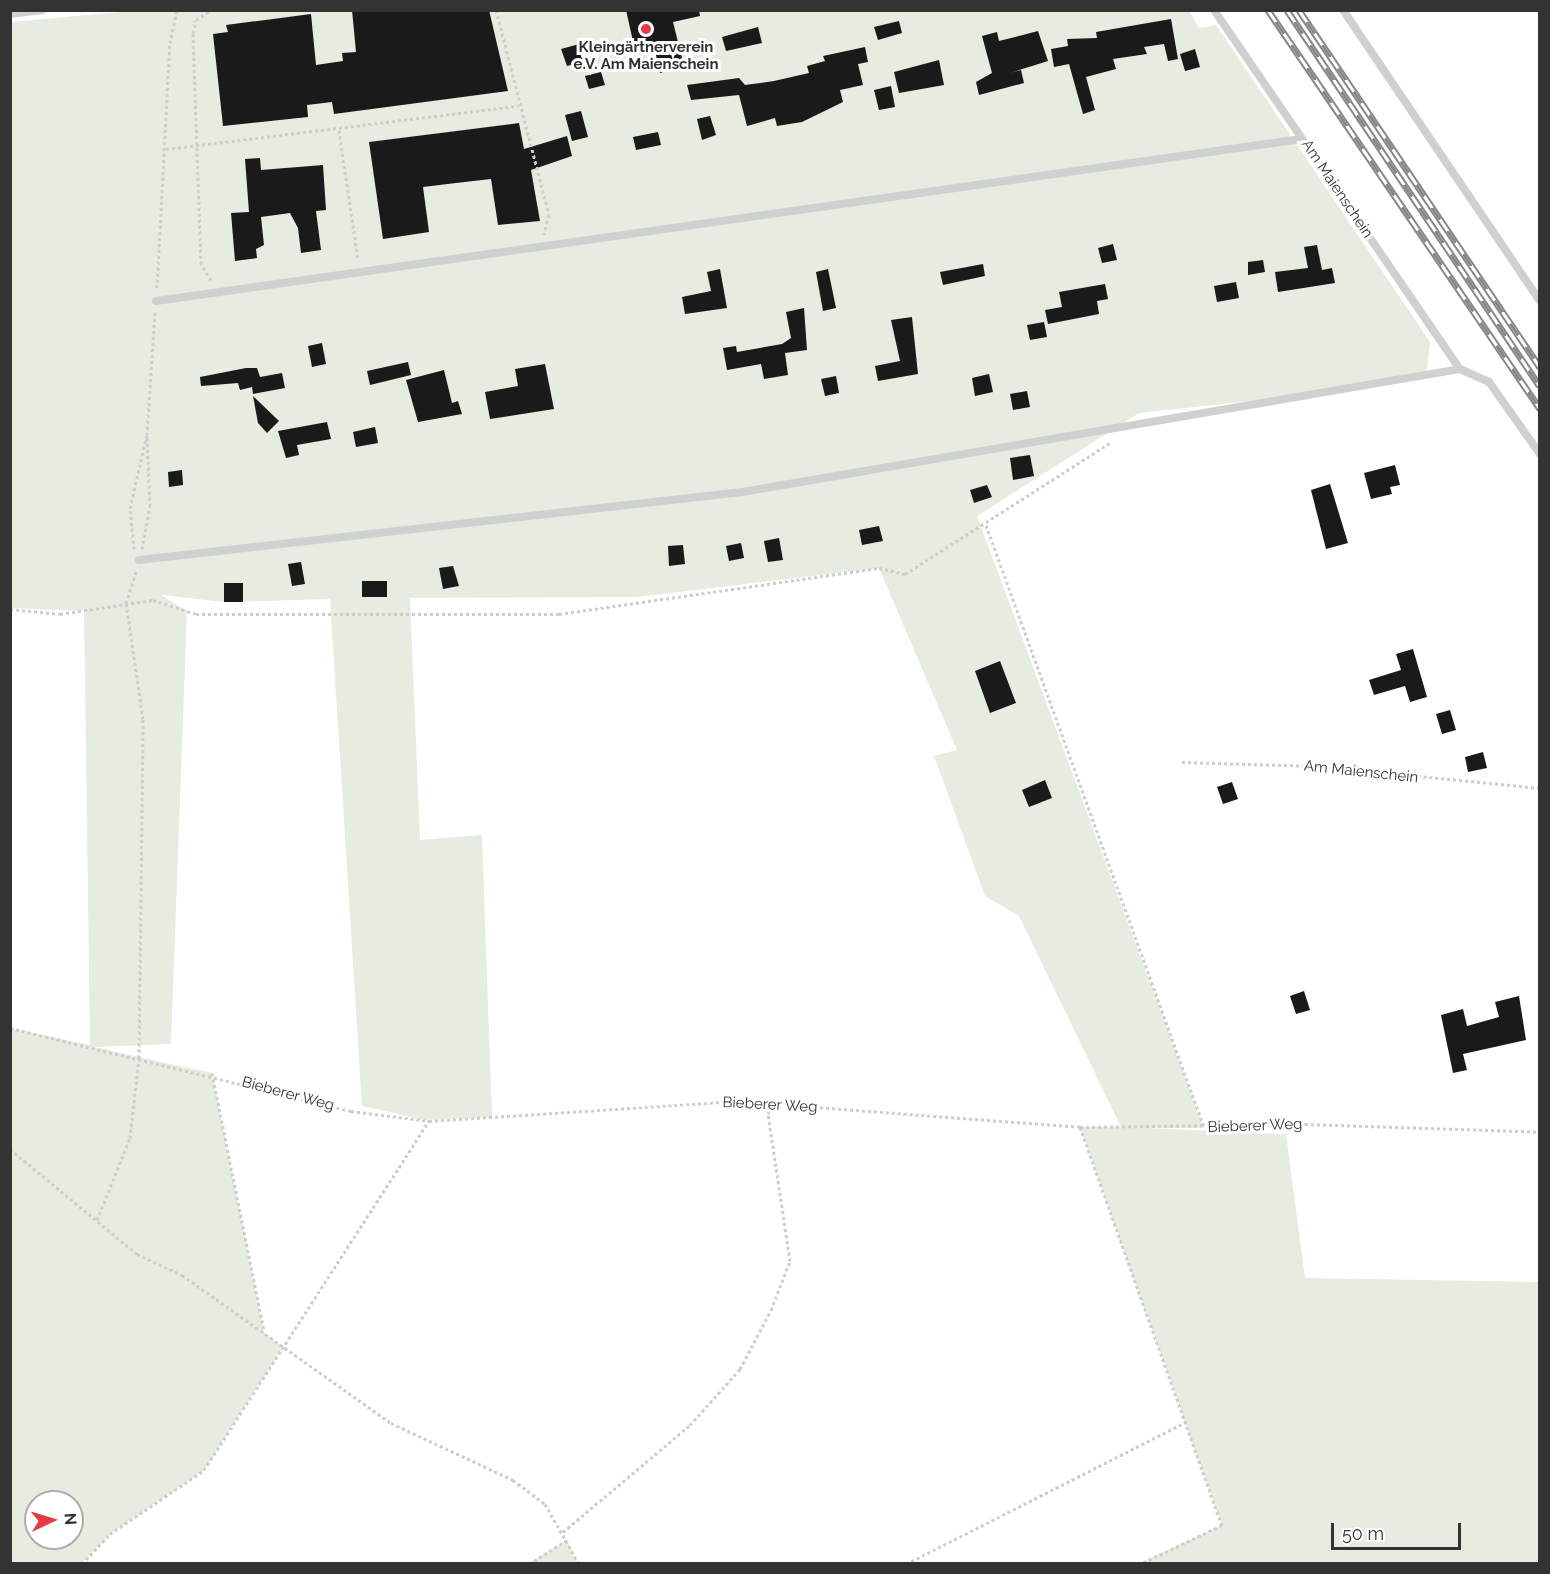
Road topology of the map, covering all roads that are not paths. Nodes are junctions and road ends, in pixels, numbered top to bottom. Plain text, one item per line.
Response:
1 (43, 10) edge
2 (1214, 10) edge
3 (1343, 10) edge
4 (10, 14) edge
5 (1302, 139) junction
6 (156, 301) dead end
7 (1539, 301) edge
8 (1460, 369) junction
9 (1539, 454) edge
10 (137, 559) road end

1 - 4 lane
2 - 5 lane, Am Maienschein
3 - 7 lane
5 - 6 lane
5 - 8 lane, Am Maienschein
8 - 9 lane
8 - 10 lane

